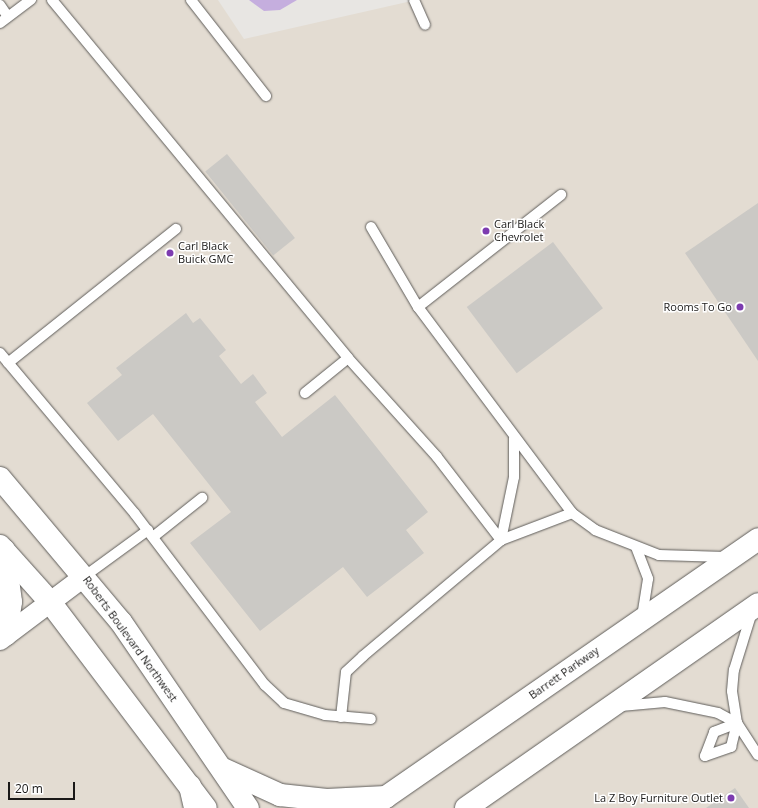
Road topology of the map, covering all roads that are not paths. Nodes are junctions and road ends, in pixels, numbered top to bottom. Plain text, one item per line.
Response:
1 (31, 0) edge
2 (52, 0) edge
3 (191, 0) edge
4 (414, 0) edge
5 (0, 5) edge
6 (4, 20) edge
7 (425, 25) dead end
8 (266, 96) dead end
9 (561, 195) dead end
10 (371, 227) dead end
11 (176, 230) dead end
12 (418, 307) junction
13 (0, 353) edge
14 (348, 358) junction
15 (8, 363) junction
16 (305, 393) dead end
17 (514, 438) junction
18 (0, 478) edge
19 (202, 498) dead end
20 (572, 513) junction
21 (150, 534) junction
22 (758, 539) edge
23 (501, 540) junction
24 (636, 547) junction
25 (2, 548) edge
26 (732, 556) junction
27 (85, 576) junction
28 (50, 602) junction
29 (757, 605) edge
30 (640, 620) junction
31 (3, 638) edge
32 (612, 707) junction
33 (341, 717) junction
34 (371, 719) dead end
35 (736, 723) junction
36 (758, 754) edge
37 (223, 769) junction
38 (190, 786) junction
39 (378, 802) edge
40 (195, 808) edge
41 (206, 808) edge
42 (248, 808) edge
43 (466, 808) edge

1 - 6 lane
2 - 14 lane
3 - 8 lane
4 - 7 lane
5 - 6 lane
9 - 12 lane
10 - 12 lane
11 - 15 lane
12 - 17 lane
13 - 15 lane
14 - 16 lane
14 - 23 lane
15 - 21 lane
17 - 20 lane
17 - 23 lane
18 - 27 main road, Roberts Boulevard Northwest
19 - 21 lane
20 - 23 lane
20 - 24 lane
21 - 27 lane
21 - 33 lane
22 - 26 main road, Barrett Parkway
23 - 33 lane
24 - 26 lane
24 - 30 lane
25 - 28 main road
25 - 31 main road
26 - 30 main road, Barrett Parkway
27 - 28 street
27 - 37 main road, Roberts Boulevard Northwest
28 - 31 street
28 - 38 main road
29 - 32 main road
29 - 35 lane
30 - 39 main road, Barrett Parkway
32 - 35 lane
32 - 43 main road
33 - 34 lane
35 - 36 lane
37 - 39 main road
37 - 42 main road, Roberts Boulevard Northwest
38 - 40 main road
38 - 41 main road

